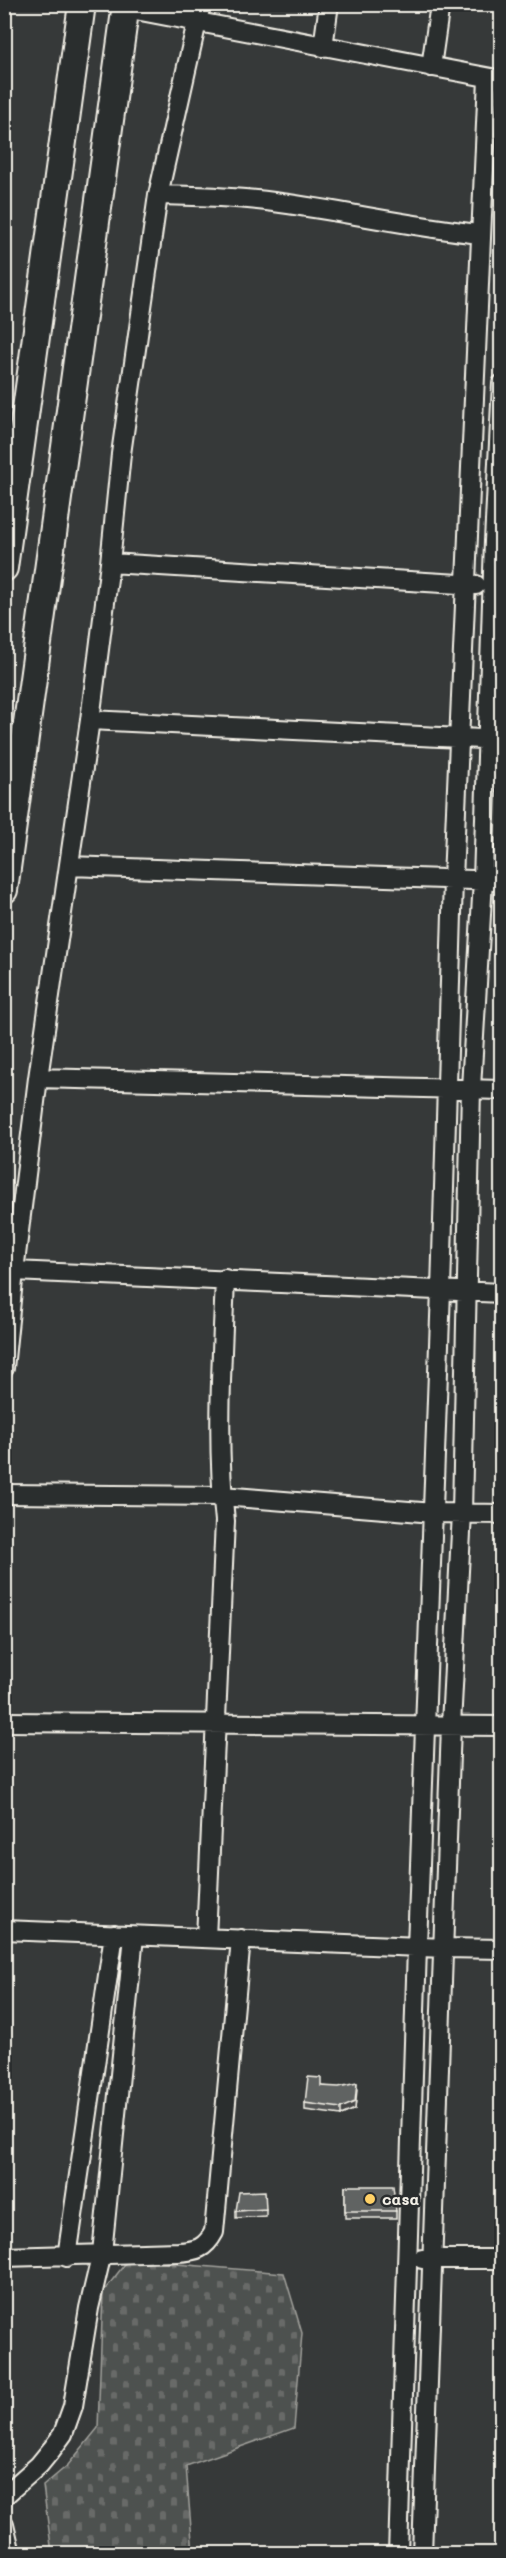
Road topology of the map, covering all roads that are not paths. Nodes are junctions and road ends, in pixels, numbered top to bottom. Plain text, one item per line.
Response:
1 (82, 4) edge
2 (201, 4) edge
3 (328, 4) edge
4 (440, 4) edge
5 (125, 6) edge
6 (197, 23) junction
7 (322, 47) junction
8 (431, 67) junction
9 (495, 79) edge
10 (158, 195) junction
11 (480, 234) junction
12 (501, 384) edge
13 (473, 388) junction
14 (501, 389) edge
15 (497, 541) edge
16 (110, 563) junction
17 (4, 568) edge
18 (466, 584) junction
19 (493, 586) junction
20 (90, 720) junction
21 (459, 737) junction
22 (494, 740) edge
23 (69, 866) junction
24 (453, 879) junction
25 (483, 880) junction
26 (501, 881) edge
27 (4, 890) edge
28 (38, 1078) junction
29 (446, 1088) junction
30 (471, 1088) junction
31 (501, 1090) edge
32 (14, 1271) junction
33 (225, 1279) junction
34 (441, 1290) junction
35 (467, 1292) junction
36 (501, 1293) edge
37 (4, 1368) edge
38 (4, 1494) edge
39 (222, 1496) junction
40 (434, 1513) junction
41 (462, 1513) junction
42 (501, 1514) edge
43 (4, 1722) edge
44 (215, 1722) junction
45 (426, 1724) junction
46 (451, 1725) junction
47 (501, 1726) edge
48 (4, 1930) edge
49 (114, 1934) junction
50 (134, 1936) junction
51 (206, 1938) junction
52 (241, 1939) junction
53 (417, 1947) junction
54 (445, 1948) junction
55 (501, 1949) edge
56 (439, 2106) junction
57 (412, 2108) junction
58 (102, 2253) junction
59 (4, 2257) edge
60 (67, 2257) junction
61 (432, 2259) junction
62 (501, 2259) edge
63 (407, 2260) junction
64 (4, 2496) edge
65 (4, 2523) edge
66 (10, 2553) edge
67 (398, 2553) edge
68 (422, 2553) edge

1 - 17 highway
2 - 6 street
3 - 7 street
4 - 8 street
5 - 6 street
5 - 27 highway
6 - 7 street
6 - 10 street
7 - 8 street
8 - 9 street
9 - 11 street
10 - 11 street
10 - 16 street
11 - 13 street
12 - 14 street
13 - 14 street
13 - 18 street
14 - 15 street
15 - 19 street
16 - 18 street
16 - 20 street
18 - 19 street
18 - 21 street
19 - 22 street
20 - 21 street
20 - 23 street
21 - 22 street
21 - 24 street
22 - 25 street
23 - 24 street
23 - 28 street
24 - 25 street
24 - 29 street
25 - 26 street
25 - 30 street
28 - 29 street
28 - 32 street
29 - 30 street
29 - 34 street
30 - 31 street
30 - 35 street
32 - 33 street
32 - 37 street
33 - 34 street
33 - 39 street
34 - 35 street
34 - 40 street
35 - 36 street
35 - 41 street
38 - 39 street
39 - 40 street
39 - 44 street
40 - 41 street
40 - 45 street
41 - 42 street
41 - 46 street
43 - 44 street
44 - 45 street
44 - 51 street
45 - 46 street
45 - 53 street
46 - 47 street
46 - 54 street
48 - 49 street
49 - 50 street
49 - 60 street
50 - 51 street
50 - 58 street
51 - 52 street
52 - 53 street
52 - 58 street
53 - 54 street
53 - 57 street
54 - 55 street
54 - 56 street
56 - 57 street
56 - 61 street
57 - 63 street
58 - 60 street
58 - 64 street
59 - 60 street
61 - 62 street
61 - 63 street
61 - 68 street
63 - 67 street
65 - 66 street

